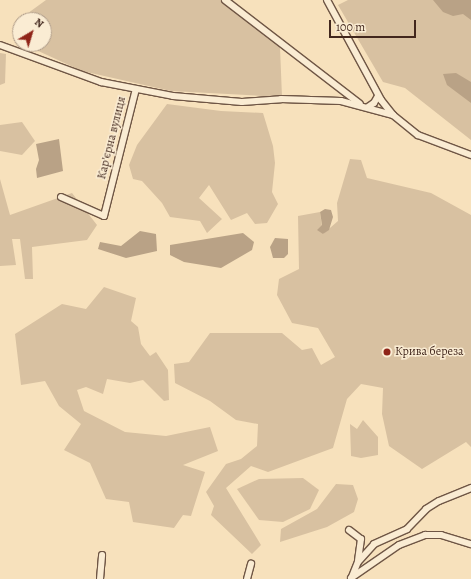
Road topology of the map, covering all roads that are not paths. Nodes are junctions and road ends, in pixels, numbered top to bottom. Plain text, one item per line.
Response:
1 (225, 0) edge
2 (327, 0) edge
3 (0, 44) edge
4 (136, 89) junction
5 (378, 96) junction
6 (365, 106) junction
7 (393, 115) junction
8 (471, 155) edge
9 (61, 197) dead end
10 (471, 488) edge
11 (349, 530) dead end
12 (471, 544) edge
13 (102, 555) dead end
14 (358, 562) junction
15 (251, 564) dead end
16 (351, 578) edge
17 (100, 579) edge
18 (246, 579) edge

1 - 6 street
2 - 5 street
3 - 4 street, Карʼєрна вулиця
4 - 6 street
4 - 9 street, Карʼєрна вулиця
5 - 6 street
5 - 7 street
6 - 7 street
7 - 8 street
10 - 14 street
11 - 14 street
12 - 16 street
13 - 17 street
14 - 16 street
15 - 18 street

